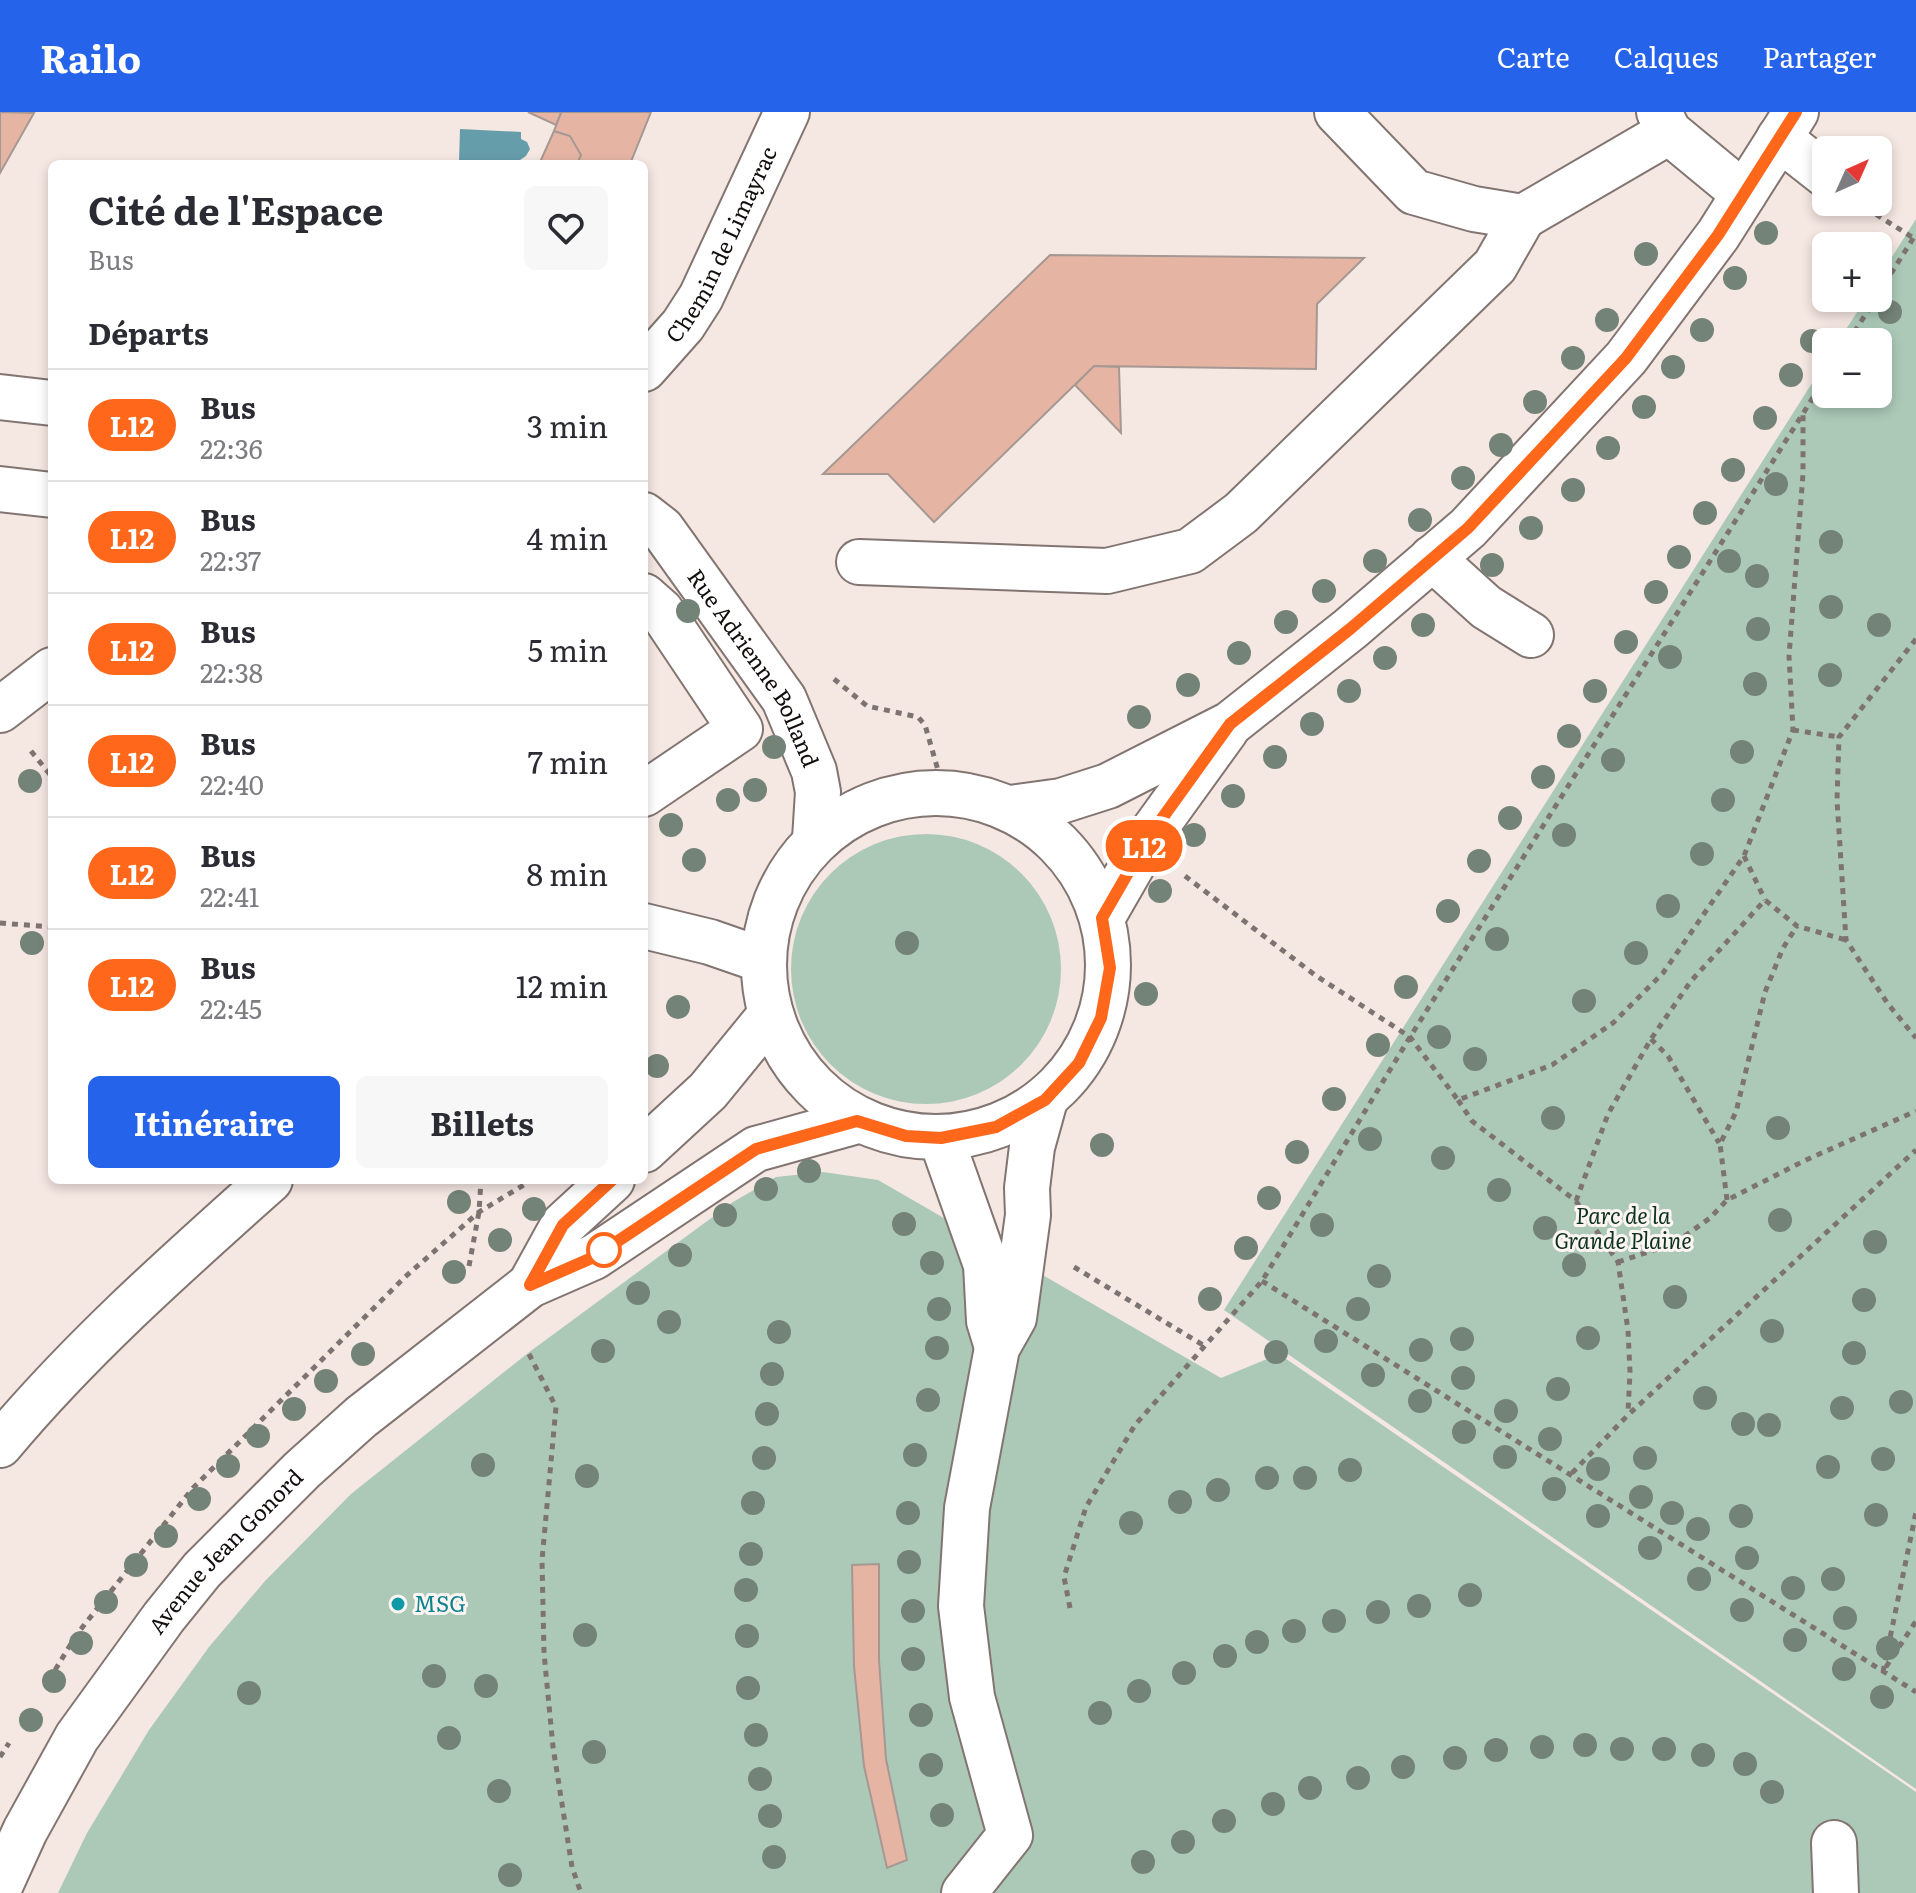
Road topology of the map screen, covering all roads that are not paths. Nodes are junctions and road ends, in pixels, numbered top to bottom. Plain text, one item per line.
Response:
1 (787, 112) edge
2 (1337, 112) edge
3 (1664, 122) edge
4 (1788, 125) edge
5 (1812, 157) edge
6 (1744, 194) junction
7 (1523, 217) junction
8 (648, 364) edge
9 (0, 397) edge
10 (48, 403) edge
11 (0, 489) edge
12 (48, 495) edge
13 (648, 518) edge
14 (1432, 558) junction
15 (859, 562) dead end
16 (648, 600) edge
17 (1531, 635) dead end
18 (48, 673) edge
19 (0, 710) edge
20 (1230, 724) junction
21 (648, 791) edge
22 (1010, 808) junction
23 (815, 839) junction
24 (1102, 918) junction
25 (648, 927) edge
26 (762, 960) junction
27 (771, 1014) junction
28 (1045, 1100) junction
29 (857, 1121) junction
30 (941, 1138) junction
31 (648, 1146) edge
32 (266, 1184) edge
33 (608, 1184) edge
34 (530, 1285) junction
35 (997, 1348) junction
36 (0, 1445) edge
37 (1834, 1843) dead end
38 (0, 1886) edge
39 (964, 1893) edge
40 (1836, 1893) edge

1 - 8 street, Chemin de Limayrac
2 - 7 street
3 - 6 street
3 - 7 street
4 - 5 street
4 - 6 street
6 - 14 street
7 - 15 street
9 - 10 street
11 - 12 street
13 - 23 street, Rue Adrienne Bolland
14 - 17 street
14 - 20 street
16 - 21 street
18 - 19 street
20 - 22 street
20 - 24 street
22 - 23 street
22 - 24 street
23 - 26 street
24 - 28 street
25 - 26 street
26 - 27 street
27 - 29 street
27 - 31 street
28 - 30 street
28 - 35 street
29 - 30 street
29 - 34 street, Avenue Jean Gonord
30 - 35 street
32 - 36 street
33 - 34 street, Avenue Jean Gonord
34 - 38 street, Avenue Jean Gonord
35 - 39 street
37 - 40 street

